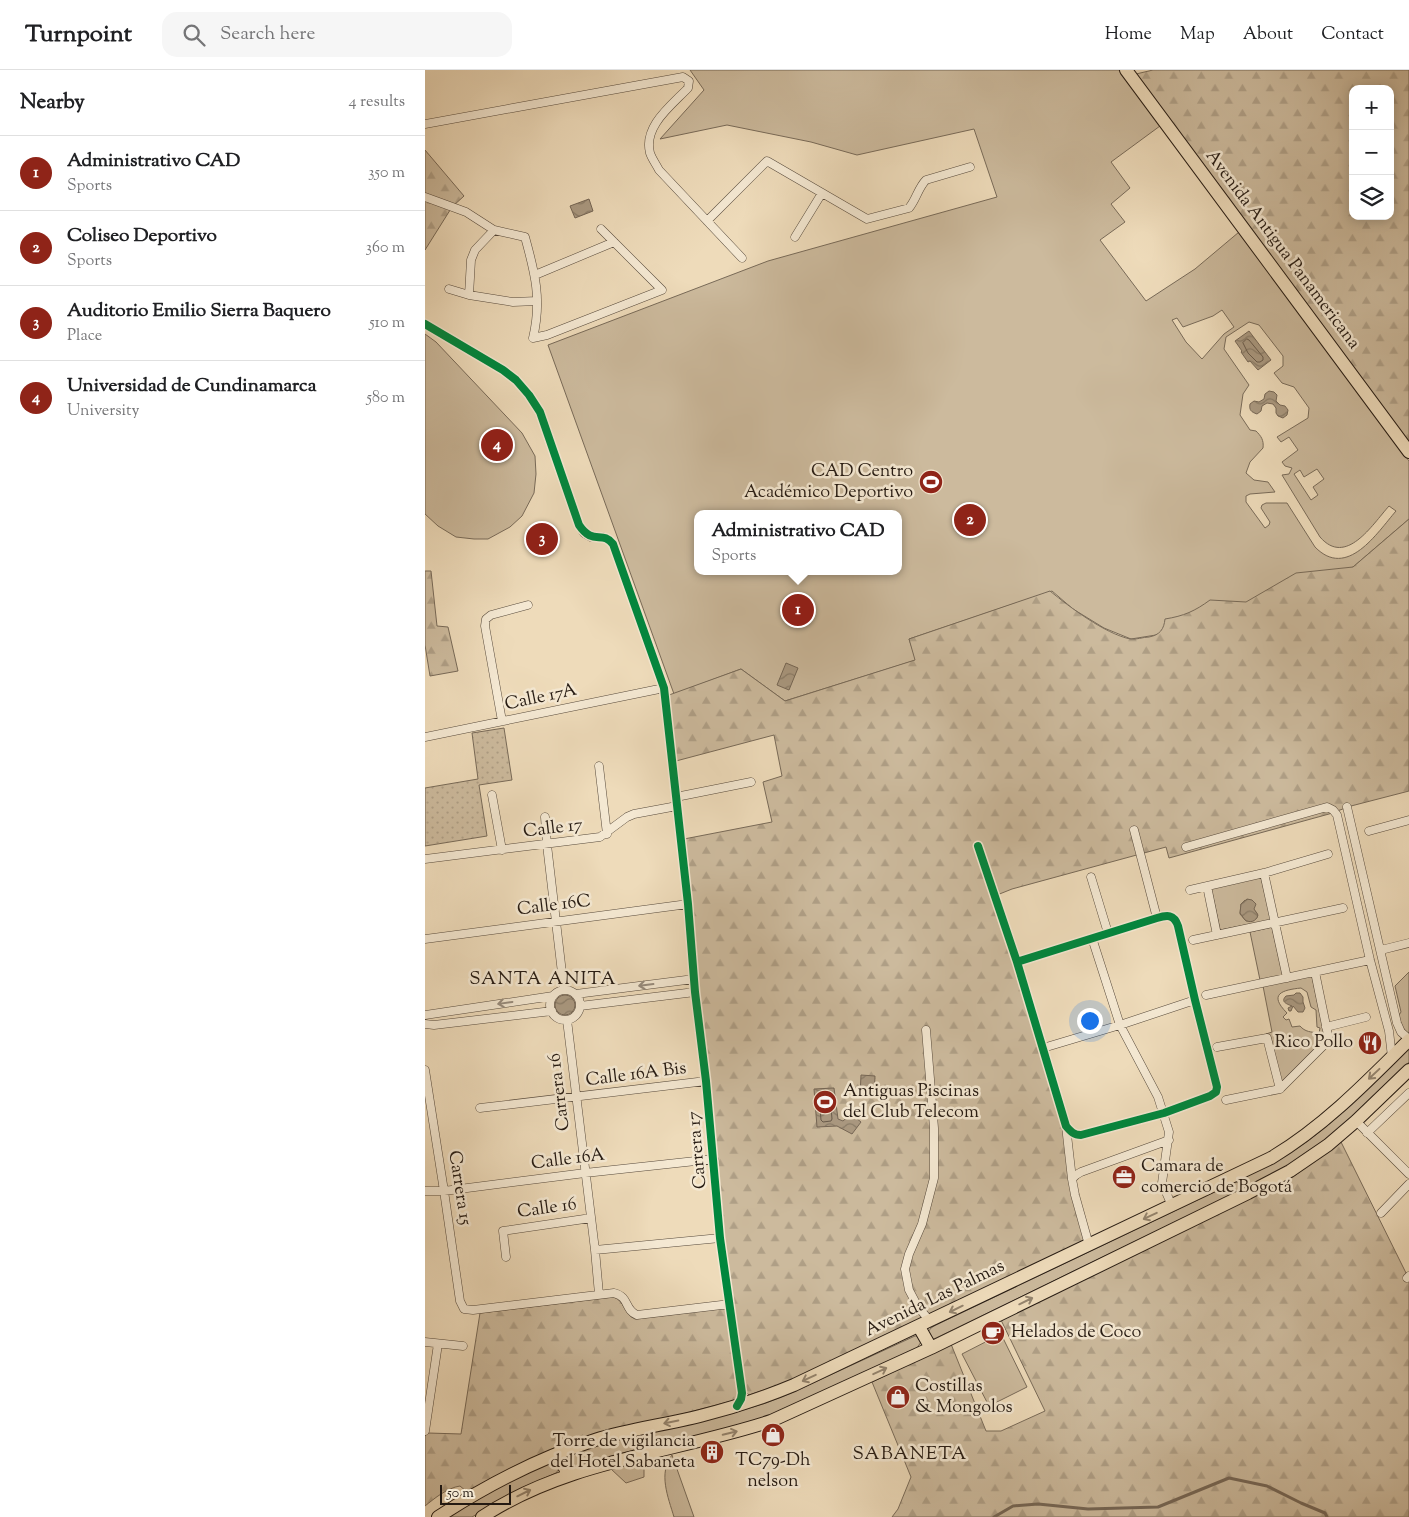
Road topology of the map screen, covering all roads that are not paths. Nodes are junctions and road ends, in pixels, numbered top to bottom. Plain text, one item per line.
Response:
1 (1126, 70) edge
2 (425, 124) edge
3 (970, 167) dead end
4 (822, 193) junction
5 (425, 197) edge
6 (707, 221) junction
7 (601, 229) dead end
8 (495, 230) junction
9 (795, 237) dead end
10 (614, 242) junction
11 (742, 258) dead end
12 (535, 275) junction
13 (449, 289) dead end
14 (469, 295) junction
15 (537, 301) junction
16 (425, 324) edge
17 (1409, 452) edge
18 (591, 537) dead end
19 (603, 537) dead end
20 (528, 605) dead end
21 (664, 688) junction
22 (502, 721) junction
23 (425, 737) edge
24 (599, 766) dead end
25 (751, 782) dead end
26 (492, 795) dead end
27 (676, 797) junction
28 (677, 806) junction
29 (1347, 806) dead end
30 (545, 817) dead end
31 (1409, 822) edge
32 (1134, 830) dead end
33 (1369, 831) dead end
34 (607, 834) junction
35 (547, 845) junction
36 (978, 846) dead end
37 (1186, 847) dead end
38 (502, 850) junction
39 (1328, 854) dead end
40 (425, 859) edge
41 (1264, 873) junction
42 (1091, 877) dead end
43 (1207, 886) junction
44 (1190, 890) dead end
45 (688, 904) junction
46 (1343, 908) dead end
47 (1157, 918) junction
48 (557, 920) junction
49 (1275, 923) junction
50 (1108, 933) junction
51 (1217, 934) junction
52 (1092, 938) junction
53 (425, 939) edge
54 (1193, 940) dead end
55 (1409, 943) edge
56 (1381, 950) junction
57 (1370, 960) junction
58 (1017, 962) junction
59 (1315, 972) junction
60 (1287, 978) junction
61 (694, 979) junction
62 (564, 990) junction
63 (695, 992) junction
64 (576, 994) junction
65 (1206, 995) dead end
66 (553, 996) junction
67 (1195, 1000) junction
68 (581, 1006) junction
69 (552, 1011) junction
70 (425, 1015) edge
71 (1366, 1017) dead end
72 (567, 1020) junction
73 (425, 1024) edge
74 (1120, 1025) junction
75 (1326, 1027) junction
76 (926, 1030) dead end
77 (1409, 1040) edge
78 (1217, 1047) dead end
79 (1043, 1048) junction
80 (1392, 1057) junction
81 (425, 1070) edge
82 (1409, 1070) edge
83 (707, 1081) junction
84 (1280, 1089) junction
85 (1409, 1093) edge
86 (575, 1098) junction
87 (1226, 1100) dead end
88 (480, 1108) dead end
89 (1163, 1113) junction
90 (1356, 1121) junction
91 (1066, 1126) junction
92 (1367, 1133) junction
93 (1169, 1140) junction
94 (714, 1159) junction
95 (585, 1173) junction
96 (1239, 1173) junction
97 (1409, 1174) edge
98 (1073, 1179) junction
99 (1409, 1184) edge
100 (425, 1191) edge
101 (444, 1191) junction
102 (1248, 1193) junction
103 (1172, 1206) junction
104 (1381, 1213) dead end
105 (591, 1218) junction
106 (720, 1238) junction
107 (1089, 1245) junction
108 (595, 1250) junction
109 (506, 1257) dead end
110 (599, 1294) junction
111 (730, 1304) junction
112 (925, 1324) junction
113 (425, 1342) edge
114 (438, 1344) junction
115 (463, 1346) dead end
116 (931, 1348) junction
117 (742, 1393) junction
118 (427, 1400) edge
119 (753, 1401) junction
120 (737, 1406) junction
121 (425, 1431) edge
122 (558, 1453) junction
123 (568, 1476) junction
124 (438, 1517) edge
125 (481, 1517) edge

1 - 17 main road, Avenida Antigua Panamericana
2 - 6 street
3 - 4 street
4 - 6 street
4 - 9 street
5 - 8 street
6 - 11 street
7 - 10 street
8 - 12 street
8 - 14 street
10 - 12 street
10 - 15 street
12 - 15 street
13 - 14 street
14 - 15 street
16 - 18 street
19 - 21 street, Carrera 17
20 - 22 street
21 - 22 street, Calle 17A
21 - 27 street, Carrera 17
22 - 23 street, Calle 17A
24 - 34 street
25 - 27 street
26 - 38 street
27 - 28 street, Carrera 17
28 - 34 street, Calle 17
28 - 45 street, Carrera 17
29 - 56 street
30 - 35 street
31 - 33 street
32 - 47 street
34 - 35 street, Calle 17
35 - 38 street, Calle 17
35 - 48 street
36 - 58 street
37 - 57 street
38 - 40 street, Calle 17
39 - 41 street
41 - 43 street
41 - 49 street
42 - 50 street
43 - 44 street
43 - 51 street
45 - 48 street, Calle 16C
45 - 61 street, Carrera 17
46 - 49 street
47 - 50 street
47 - 67 street
48 - 53 street, Calle 16C
48 - 62 street
49 - 51 street
49 - 60 street
50 - 52 street
51 - 54 street
52 - 58 street
52 - 74 street
55 - 56 street
56 - 77 street
57 - 59 street
57 - 80 street
58 - 79 street
59 - 60 street
59 - 75 street
60 - 65 street
61 - 63 street, Carrera 17
61 -> 64 street
62 - 64 street
62 - 66 street
63 - 68 street
63 - 83 street, Carrera 17
64 - 68 street
66 - 69 street
66 -> 70 street
67 - 74 street
67 - 89 street
68 - 72 street
69 - 72 street
69 - 73 street
71 - 75 street
72 - 86 street, Carrera 16
74 - 79 street
74 - 89 street
75 - 84 street
76 - 112 street
77 - 80 main road, Avenida Las Palmas
78 - 84 street
79 - 91 street
80 -> 96 main road, Avenida Las Palmas
81 - 101 street, Carrera 15
82 - 90 main road
83 - 86 street, Calle 16A Bis
83 - 94 street, Carrera 17
84 - 87 street
85 - 92 street
86 - 88 street, Calle 16A Bis
86 - 95 street, Carrera 16
89 - 91 street
89 - 93 street
90 - 92 street
90 - 102 main road
91 - 98 street
92 - 97 street
93 - 98 street
93 - 103 street
94 - 95 street, Calle 16A
94 - 106 street, Carrera 17
95 - 101 street, Calle 16A
95 - 105 street, Carrera 16
96 - 102 main road
96 - 103 main road, Avenida Las Palmas
98 - 107 street
99 - 104 street
100 - 101 street, Calle 16A
101 - 110 street, Carrera 15
116 -> 102 main road
103 -> 107 main road, Avenida Las Palmas
105 - 108 street, Carrera 16
105 - 109 street, Calle 16
106 - 108 street
106 - 111 street, Carrera 17
107 -> 112 main road, Avenida Las Palmas
108 - 110 street, Carrera 16
110 - 111 street
111 - 117 street, Carrera 17
112 - 116 main road
112 -> 119 main road, Avenida Las Palmas
113 - 114 street
114 - 115 street
114 - 118 street
123 -> 116 main road
117 - 119 street
117 - 120 street
118 - 121 street
119 - 120 main road, Avenida Las Palmas
120 -> 122 main road, Avenida Las Palmas
122 - 123 main road
122 - 124 main road, Avenida Las Palmas
125 -> 123 main road

